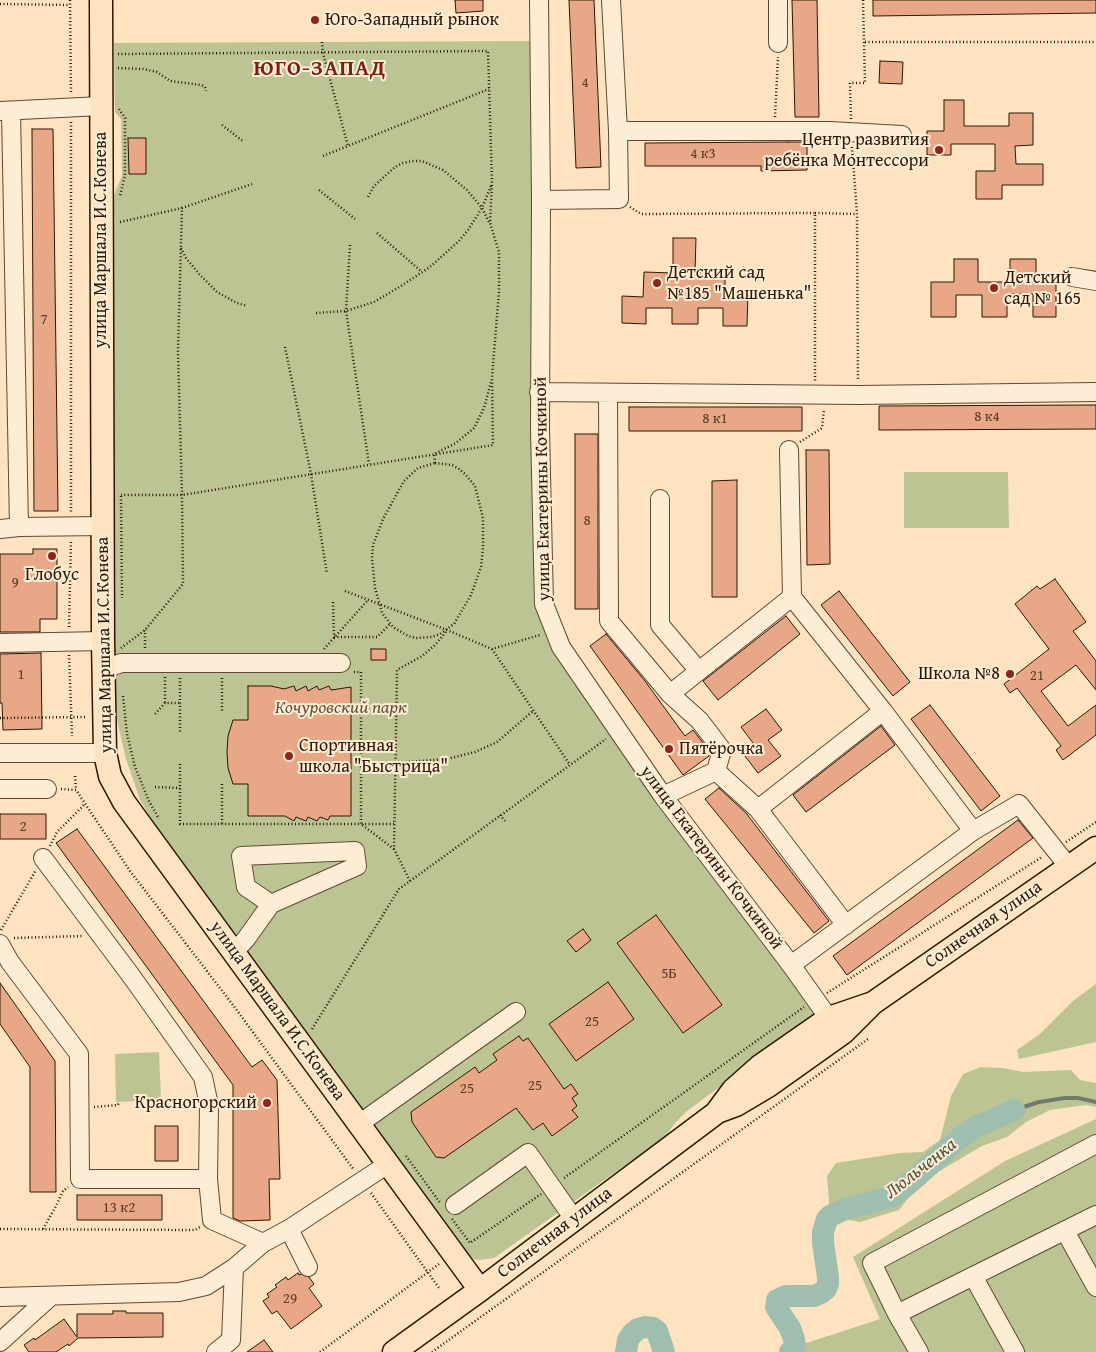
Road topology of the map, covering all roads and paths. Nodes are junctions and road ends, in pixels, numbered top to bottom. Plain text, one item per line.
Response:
1 (70, 0) edge
2 (101, 0) edge
3 (539, 0) edge
4 (611, 0) edge
5 (778, 0) edge
6 (863, 0) edge
7 (0, 4) edge
8 (70, 5) junction
9 (322, 42) dead end
10 (865, 42) junction
11 (1096, 42) edge
12 (778, 43) joint
13 (322, 53) junction
14 (118, 54) dead end
15 (118, 68) dead end
16 (489, 89) junction
17 (206, 91) dead end
18 (101, 106) junction
19 (71, 107) junction
20 (5, 111) edge
21 (222, 125) dead end
22 (618, 131) junction
23 (774, 131) junction
24 (851, 132) junction
25 (902, 135) dead end
26 (244, 142) dead end
27 (348, 146) junction
28 (323, 156) dead end
29 (252, 184) dead end
30 (492, 184) junction
31 (319, 190) dead end
32 (368, 197) dead end
33 (619, 199) junction
34 (541, 200) junction
35 (182, 208) junction
36 (482, 208) junction
37 (815, 214) junction
38 (857, 214) junction
39 (354, 219) dead end
40 (120, 222) dead end
41 (490, 223) junction
42 (376, 233) dead end
43 (350, 245) dead end
44 (180, 247) junction
45 (422, 272) junction
46 (1072, 277) dead end
47 (1096, 281) edge
48 (7, 304) edge
49 (247, 306) dead end
50 (346, 311) junction
51 (316, 313) dead end
52 (285, 347) dead end
53 (492, 377) junction
54 (539, 392) junction
55 (1096, 392) edge
56 (608, 394) junction
57 (821, 394) junction
58 (858, 395) junction
59 (789, 450) joint
60 (434, 454) junction
61 (435, 463) junction
62 (369, 464) junction
63 (311, 474) junction
64 (121, 495) dead end
65 (182, 495) junction
66 (660, 499) dead end
67 (71, 526) junction
68 (103, 526) junction
69 (19, 527) junction
70 (0, 529) edge
71 (328, 574) dead end
72 (345, 591) dead end
73 (792, 597) junction
74 (333, 602) dead end
75 (380, 605) junction
76 (390, 624) junction
77 (145, 630) junction
78 (447, 630) junction
79 (549, 632) dead end
80 (68, 642) junction
81 (0, 643) edge
82 (112, 644) junction
83 (492, 649) junction
84 (145, 663) junction
85 (346, 667) joint
86 (104, 670) junction
87 (165, 671) dead end
88 (180, 671) dead end
89 (699, 671) junction
90 (670, 694) junction
91 (165, 703) junction
92 (180, 703) junction
93 (533, 711) junction
94 (883, 711) junction
95 (155, 714) dead end
96 (70, 717) junction
97 (85, 717) dead end
98 (0, 718) edge
99 (618, 730) junction
100 (180, 734) dead end
101 (72, 736) dead end
102 (0, 753) edge
103 (105, 753) junction
104 (396, 763) junction
105 (180, 764) dead end
106 (570, 765) junction
107 (716, 771) junction
108 (75, 776) dead end
109 (222, 784) dead end
110 (155, 787) dead end
111 (180, 788) junction
112 (0, 789) edge
113 (46, 789) joint
114 (76, 790) junction
115 (663, 796) junction
116 (758, 809) junction
117 (500, 815) junction
118 (504, 821) dead end
119 (1096, 822) edge
120 (222, 824) junction
121 (361, 824) junction
122 (394, 824) junction
123 (973, 831) junction
124 (1096, 848) edge
125 (394, 849) junction
126 (1061, 857) junction
127 (43, 858) dead end
128 (410, 881) junction
129 (271, 904) junction
130 (846, 925) junction
131 (101, 936) junction
132 (5, 941) edge
133 (234, 952) junction
134 (791, 965) junction
135 (825, 995) dead end
136 (805, 1007) dead end
137 (516, 1012) dead end
138 (835, 1026) junction
139 (312, 1030) dead end
140 (868, 1039) dead end
141 (119, 1102) dead end
142 (79, 1109) junction
143 (359, 1124) junction
144 (1096, 1144) edge
145 (388, 1164) junction
146 (80, 1179) junction
147 (208, 1179) junction
148 (362, 1181) junction
149 (552, 1186) junction
150 (455, 1205) dead end
151 (1096, 1215) edge
152 (574, 1219) junction
153 (212, 1220) junction
154 (0, 1229) edge
155 (290, 1229) junction
156 (43, 1230) junction
157 (1065, 1231) junction
158 (263, 1243) junction
159 (470, 1243) dead end
160 (438, 1264) dead end
161 (308, 1267) dead end
162 (234, 1268) junction
163 (428, 1272) junction
164 (973, 1276) junction
165 (1096, 1287) edge
166 (438, 1288) dead end
167 (480, 1290) junction
168 (51, 1296) junction
169 (0, 1297) edge
170 (897, 1314) junction
171 (0, 1342) edge
172 (216, 1352) edge
173 (320, 1352) edge
174 (394, 1352) edge
175 (432, 1352) edge
176 (919, 1352) edge
177 (1015, 1352) edge

1 - 8 path
2 - 18 main road, улица Маршала И.С.Конева
3 - 34 street, улица Екатерины Кочкиной
4 - 22 street
5 - 12 street
6 - 10 path
7 - 8 path
8 - 19 path
9 - 13 path
10 - 11 path
10 - 24 path
12 - 23 path
13 - 14 path
13 - 16 path
13 - 27 path
15 - 17 path
16 - 27 path
16 - 30 path
18 - 19 street
18 - 68 main road, улица Маршала И.С.Конева
19 - 20 street
19 - 67 path
20 - 48 street
21 - 26 path
22 - 23 street
22 - 33 street
23 - 24 street
24 - 25 street
24 - 38 path
27 - 28 path
29 - 35 path
30 - 36 path
30 - 41 path
31 - 39 path
32 - 36 path
33 - 34 street
33 - 37 path
34 - 54 street, улица Екатерины Кочкиной
35 - 40 path
35 - 44 path
36 - 41 path
36 - 45 path
37 - 38 path
37 - 57 path
38 - 58 path
41 - 53 path
42 - 45 path
43 - 50 path
44 - 49 path
44 - 65 path
45 - 50 path
46 - 47 street
48 - 69 street
50 - 51 path
50 - 62 path
52 - 63 path
53 - 60 path
53 - 60 path
54 - 56 street
54 - 99 street, улица Екатерины Кочкиной
55 - 58 street
56 - 57 street
56 - 90 street
57 - 58 street
57 - 59 path
59 - 73 street
60 - 61 path
60 - 62 path
61 - 75 path
61 - 78 path
62 - 63 path
63 - 65 path
63 - 71 path
64 - 65 path
65 - 77 path
66 - 89 street
67 - 68 street
67 - 69 street
67 - 80 path
68 - 82 main road, улица Маршала И.С.Конева
69 - 70 street
72 - 75 path
73 - 89 street
73 - 94 street
74 - 76 path
75 - 76 path
75 - 78 path
76 - 78 path
77 - 82 path
77 - 84 path
78 - 83 path
78 - 104 path
79 - 83 path
80 - 81 street
80 - 82 street
80 - 96 path
82 - 86 main road, улица Маршала И.С.Конева
83 - 93 path
84 - 85 street
84 - 86 street
85 - 121 path
86 - 103 main road, улица Маршала И.С.Конева
87 - 91 path
88 - 92 path
89 - 90 street
90 - 107 street
91 - 92 path
91 - 95 path
92 - 100 path
93 - 104 path
93 - 106 path
94 - 116 street
94 - 123 street
96 - 97 path
96 - 98 path
96 - 101 path
99 - 106 path
99 - 115 street, улица Екатерины Кочкиной
102 - 103 street
103 - 133 main road, улица Маршала И.С.Конева
104 - 122 path
105 - 111 path
106 - 117 path
107 - 115 street
107 - 116 street
108 - 114 path
109 - 120 path
110 - 111 path
111 - 120 path
112 - 113 street
113 - 114 path
114 - 148 path
115 - 134 street, улица Екатерины Кочкиной
116 - 130 street
117 - 118 path
117 - 128 path
119 - 126 path
120 - 121 path
121 - 122 path
121 - 125 path
122 - 125 path
123 - 126 street
123 - 130 street
124 - 126 main road, Солнечная улица
125 - 128 path
126 - 135 path
126 - 138 main road, Солнечная улица
127 - 131 street
128 - 139 path
129 - 129 street
129 - 133 street
130 - 134 street
131 - 132 path
131 - 147 street
132 - 142 street
133 - 143 main road, улица Маршала И.С.Конева
134 - 138 street, улица Екатерины Кочкиной
136 - 149 path
137 - 143 street
138 - 152 main road, Солнечная улица
140 - 175 path
141 - 142 path
142 - 146 street
143 - 145 main road, улица Маршала И.С.Конева
144 - 170 street
145 - 148 street
145 - 167 main road, улица Маршала И.С.Конева
146 - 147 street
146 - 156 path
147 - 153 street
148 - 155 street
148 - 163 path
149 - 150 street
149 - 152 street
149 - 159 path
151 - 157 street
152 - 167 main road, Солнечная улица
153 - 156 path
153 - 158 street
154 - 156 path
155 - 158 street
155 - 161 street
157 - 164 street
157 - 165 street
158 - 162 street
160 - 163 path
162 - 168 street
162 - 172 street
163 - 166 path
163 - 173 path
164 - 170 street
164 - 177 street
167 - 174 main road, Солнечная улица
168 - 169 street
168 - 171 street
170 - 176 street

